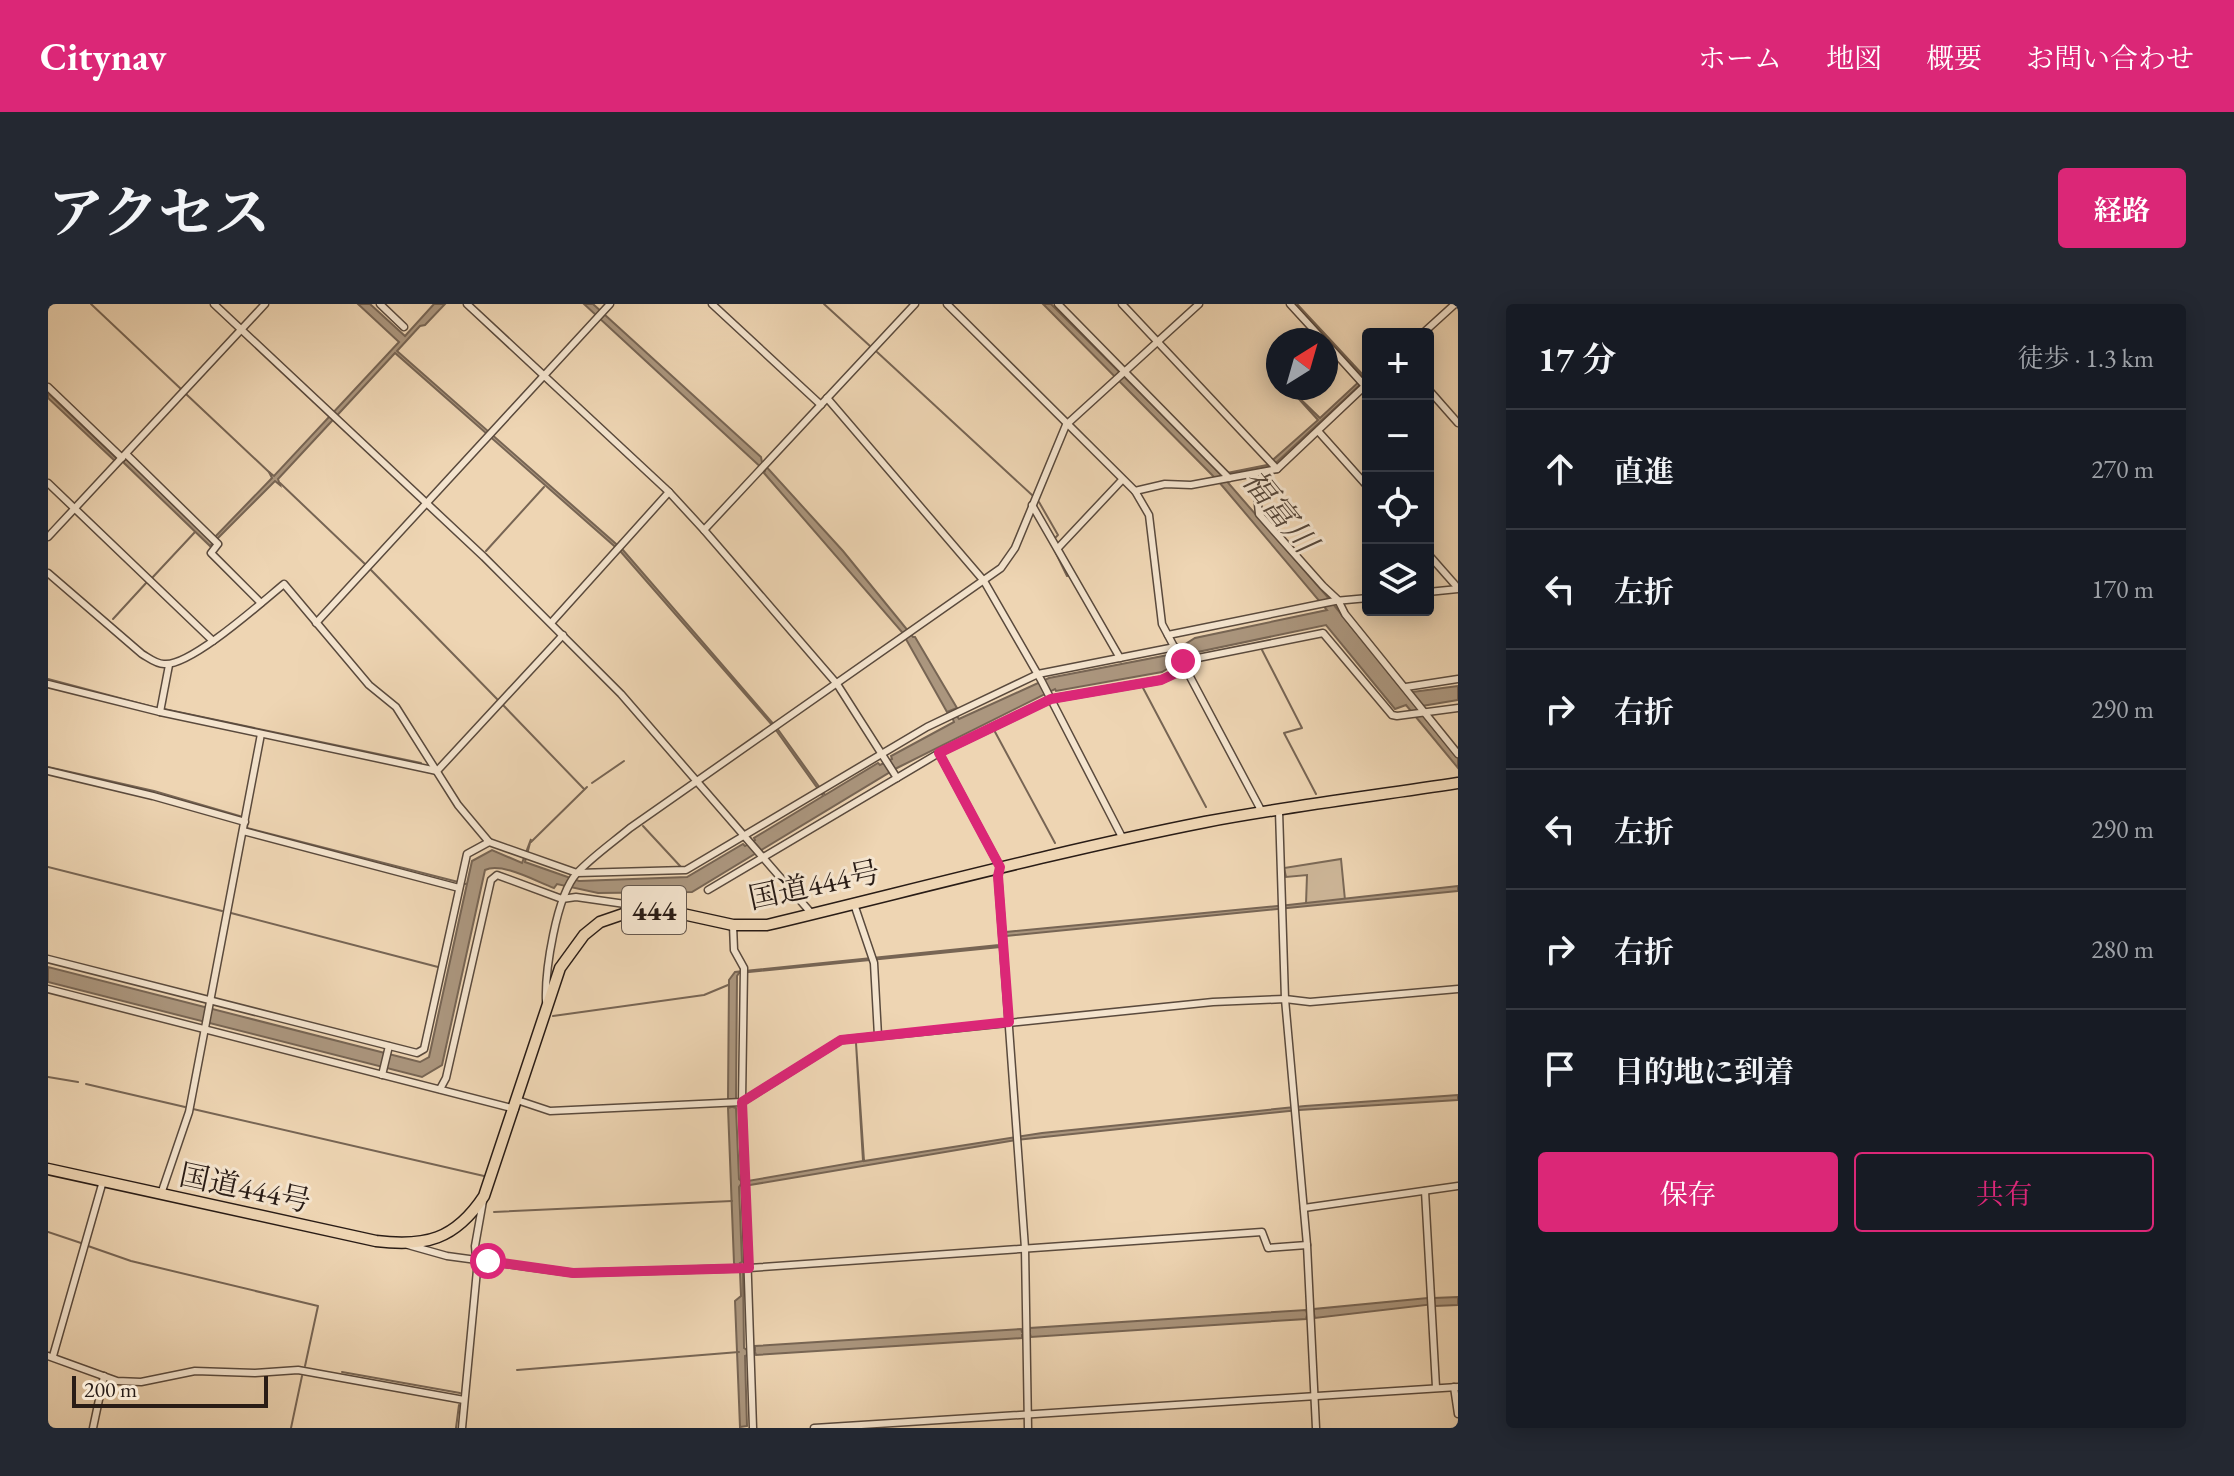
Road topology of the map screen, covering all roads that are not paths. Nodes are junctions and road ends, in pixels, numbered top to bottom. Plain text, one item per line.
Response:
1 (214, 304) edge
2 (265, 304) edge
3 (380, 304) edge
4 (467, 304) edge
5 (610, 304) edge
6 (712, 304) edge
7 (915, 304) edge
8 (947, 304) edge
9 (1058, 304) edge
10 (1122, 304) edge
11 (1199, 304) edge
12 (1290, 304) edge
13 (1455, 304) edge
14 (404, 327) dead end
15 (1312, 328) edge
16 (1429, 328) edge
17 (241, 330) junction
18 (1159, 342) junction
19 (1338, 355) edge
20 (1122, 373) junction
21 (544, 376) junction
22 (1362, 380) edge
23 (48, 387) edge
24 (1362, 390) edge
25 (1434, 396) edge
26 (827, 398) junction
27 (821, 405) junction
28 (1458, 423) edge
29 (1066, 425) junction
30 (1318, 431) junction
31 (124, 456) junction
32 (1273, 465) junction
33 (1255, 475) junction
34 (1226, 476) junction
35 (1122, 480) junction
36 (1362, 480) edge
37 (48, 483) edge
38 (1135, 491) junction
39 (669, 492) junction
40 (427, 503) junction
41 (1032, 505) junction
42 (75, 508) junction
43 (704, 530) junction
44 (48, 537) edge
45 (1058, 548) junction
46 (1434, 561) edge
47 (48, 573) edge
48 (984, 581) junction
49 (1458, 589) edge
50 (1434, 591) edge
51 (1362, 598) edge
52 (1336, 600) junction
53 (261, 603) junction
54 (316, 623) junction
55 (551, 623) junction
56 (563, 635) junction
57 (1168, 635) junction
58 (213, 641) junction
59 (1175, 648) junction
60 (1120, 658) junction
61 (169, 665) junction
62 (1185, 665) junction
63 (1040, 677) junction
64 (1458, 679) edge
65 (48, 684) edge
66 (837, 684) junction
67 (1407, 689) junction
68 (1050, 696) junction
69 (1458, 708) edge
70 (1424, 711) junction
71 (160, 712) junction
72 (261, 734) junction
73 (939, 753) junction
74 (1458, 754) edge
75 (883, 757) junction
76 (48, 771) edge
77 (437, 771) junction
78 (895, 775) junction
79 (697, 782) junction
80 (1458, 783) edge
81 (1279, 811) junction
82 (1262, 812) junction
83 (245, 822) junction
84 (243, 831) junction
85 (746, 837) junction
86 (1123, 839) junction
87 (489, 842) junction
88 (761, 856) junction
89 (1000, 867) junction
90 (577, 873) junction
91 (459, 884) junction
92 (708, 890) dead end
93 (563, 896) junction
94 (854, 904) junction
95 (635, 910) junction
96 (812, 914) junction
97 (733, 925) junction
98 (48, 959) edge
99 (48, 989) edge
100 (1458, 989) edge
101 (1285, 999) junction
102 (209, 1002) junction
103 (546, 1005) junction
104 (1009, 1022) junction
105 (204, 1026) junction
106 (878, 1036) junction
107 (389, 1046) junction
108 (382, 1075) junction
109 (440, 1089) junction
110 (735, 1102) junction
111 (516, 1104) junction
112 (48, 1169) edge
113 (103, 1181) junction
114 (1458, 1186) edge
115 (1425, 1191) junction
116 (161, 1194) junction
117 (484, 1196) junction
118 (1304, 1208) junction
119 (405, 1244) junction
120 (1307, 1245) junction
121 (1025, 1248) junction
122 (476, 1259) junction
123 (743, 1268) junction
124 (50, 1356) edge
125 (104, 1376) junction
126 (1436, 1387) junction
127 (1456, 1387) edge
128 (1315, 1395) junction
129 (464, 1400) junction
130 (1028, 1414) junction
131 (1458, 1414) edge
132 (93, 1428) edge
133 (462, 1428) edge
134 (753, 1428) edge
135 (814, 1428) edge
136 (1028, 1428) edge
137 (1316, 1428) edge

1 - 17 street
2 - 17 street
3 - 14 street
4 - 21 street
5 - 21 street
6 - 27 street
7 - 26 street
8 - 29 street
9 - 20 street
10 - 18 street
11 - 18 street
12 - 15 street
13 - 16 street
17 - 31 street
17 - 40 street
18 - 20 street
18 - 32 street
19 - 22 street
20 - 29 street
20 - 34 street
21 - 39 street
21 - 40 street
23 - 31 street
24 - 30 street
25 - 28 street
26 - 27 street
26 - 48 street
27 - 43 street
29 - 35 street
29 - 41 street
30 - 32 street
30 - 36 street
31 - 42 street
31 - 53 street
32 - 33 street
33 - 34 street
33 - 52 street
34 - 38 street
35 - 38 street
35 - 45 street
37 - 42 street
38 - 57 street
39 - 43 street
39 - 55 street
40 - 54 street
40 - 55 street
41 - 45 street
41 - 48 street
42 - 44 street
42 - 58 street
43 - 66 street
45 - 60 street
46 - 49 street
47 - 61 street
48 - 63 street
48 - 66 street
49 - 50 street
51 - 52 street
52 - 57 street
52 - 67 street
53 - 54 street
53 - 58 street
54 - 77 street
55 - 56 street
56 - 77 street
56 - 79 street
57 - 59 street
58 - 61 street
59 - 60 street
59 - 62 street
60 - 63 street
61 - 71 street
62 - 68 street
62 - 70 street
62 - 82 street
63 - 68 street
63 - 75 street
64 - 67 street
65 - 71 street
66 - 75 street
66 - 79 street
67 - 70 street
68 - 73 street
68 - 86 street
69 - 70 street
70 - 74 street
71 - 72 street
72 - 77 street
72 - 83 street
73 - 78 street
73 - 89 street
75 - 78 street
75 - 85 street
76 - 83 street
77 - 87 street
78 - 88 street
79 - 85 street
79 - 90 street
80 - 81 highway, 国道444号 / 444
81 - 82 highway, 国道444号 / 444
81 - 101 street
82 - 86 highway, 国道444号 / 444
83 - 84 street
84 - 91 street
84 - 102 street
85 - 88 street
85 - 90 street
86 - 89 highway, 国道444号 / 444
87 - 90 street
87 - 91 street
88 - 92 street
88 - 96 street
89 - 94 highway, 国道444号 / 444
89 - 104 street
90 - 93 street
91 - 107 street
93 - 95 street
93 - 103 street
93 - 109 street
94 - 96 highway, 国道444号 / 444
94 - 106 street
95 - 97 highway, 国道444号 / 444
95 - 103 highway, 国道444号 / 444
96 - 97 highway, 国道444号 / 444
97 - 110 street
98 - 102 street
99 - 105 street
100 - 101 street
101 - 104 street
101 - 118 street
102 - 105 street
102 - 107 street
103 - 111 highway, 国道444号 / 444
104 - 106 street
104 - 121 street
105 - 108 street
105 - 116 street
106 - 110 street
107 - 108 street
108 - 109 street
109 - 111 street
110 - 111 street
110 - 123 street
111 - 117 highway, 国道444号 / 444
112 - 113 highway, 国道444号 / 444
113 - 116 highway, 国道444号 / 444
113 - 124 street
114 - 115 street
115 - 118 street
115 - 126 street
116 - 119 highway, 国道444号 / 444
117 - 119 highway, 国道444号 / 444
117 - 122 street
118 - 120 street
119 - 122 street
120 - 121 street
120 - 128 street
121 - 123 street
121 - 130 street
122 - 123 street
122 - 129 street
123 - 134 street
124 - 125 street
125 - 129 street
125 - 132 street
126 - 127 street
126 - 128 street
127 - 131 street
128 - 130 street
128 - 137 street
129 - 133 street
130 - 135 street
130 - 136 street

